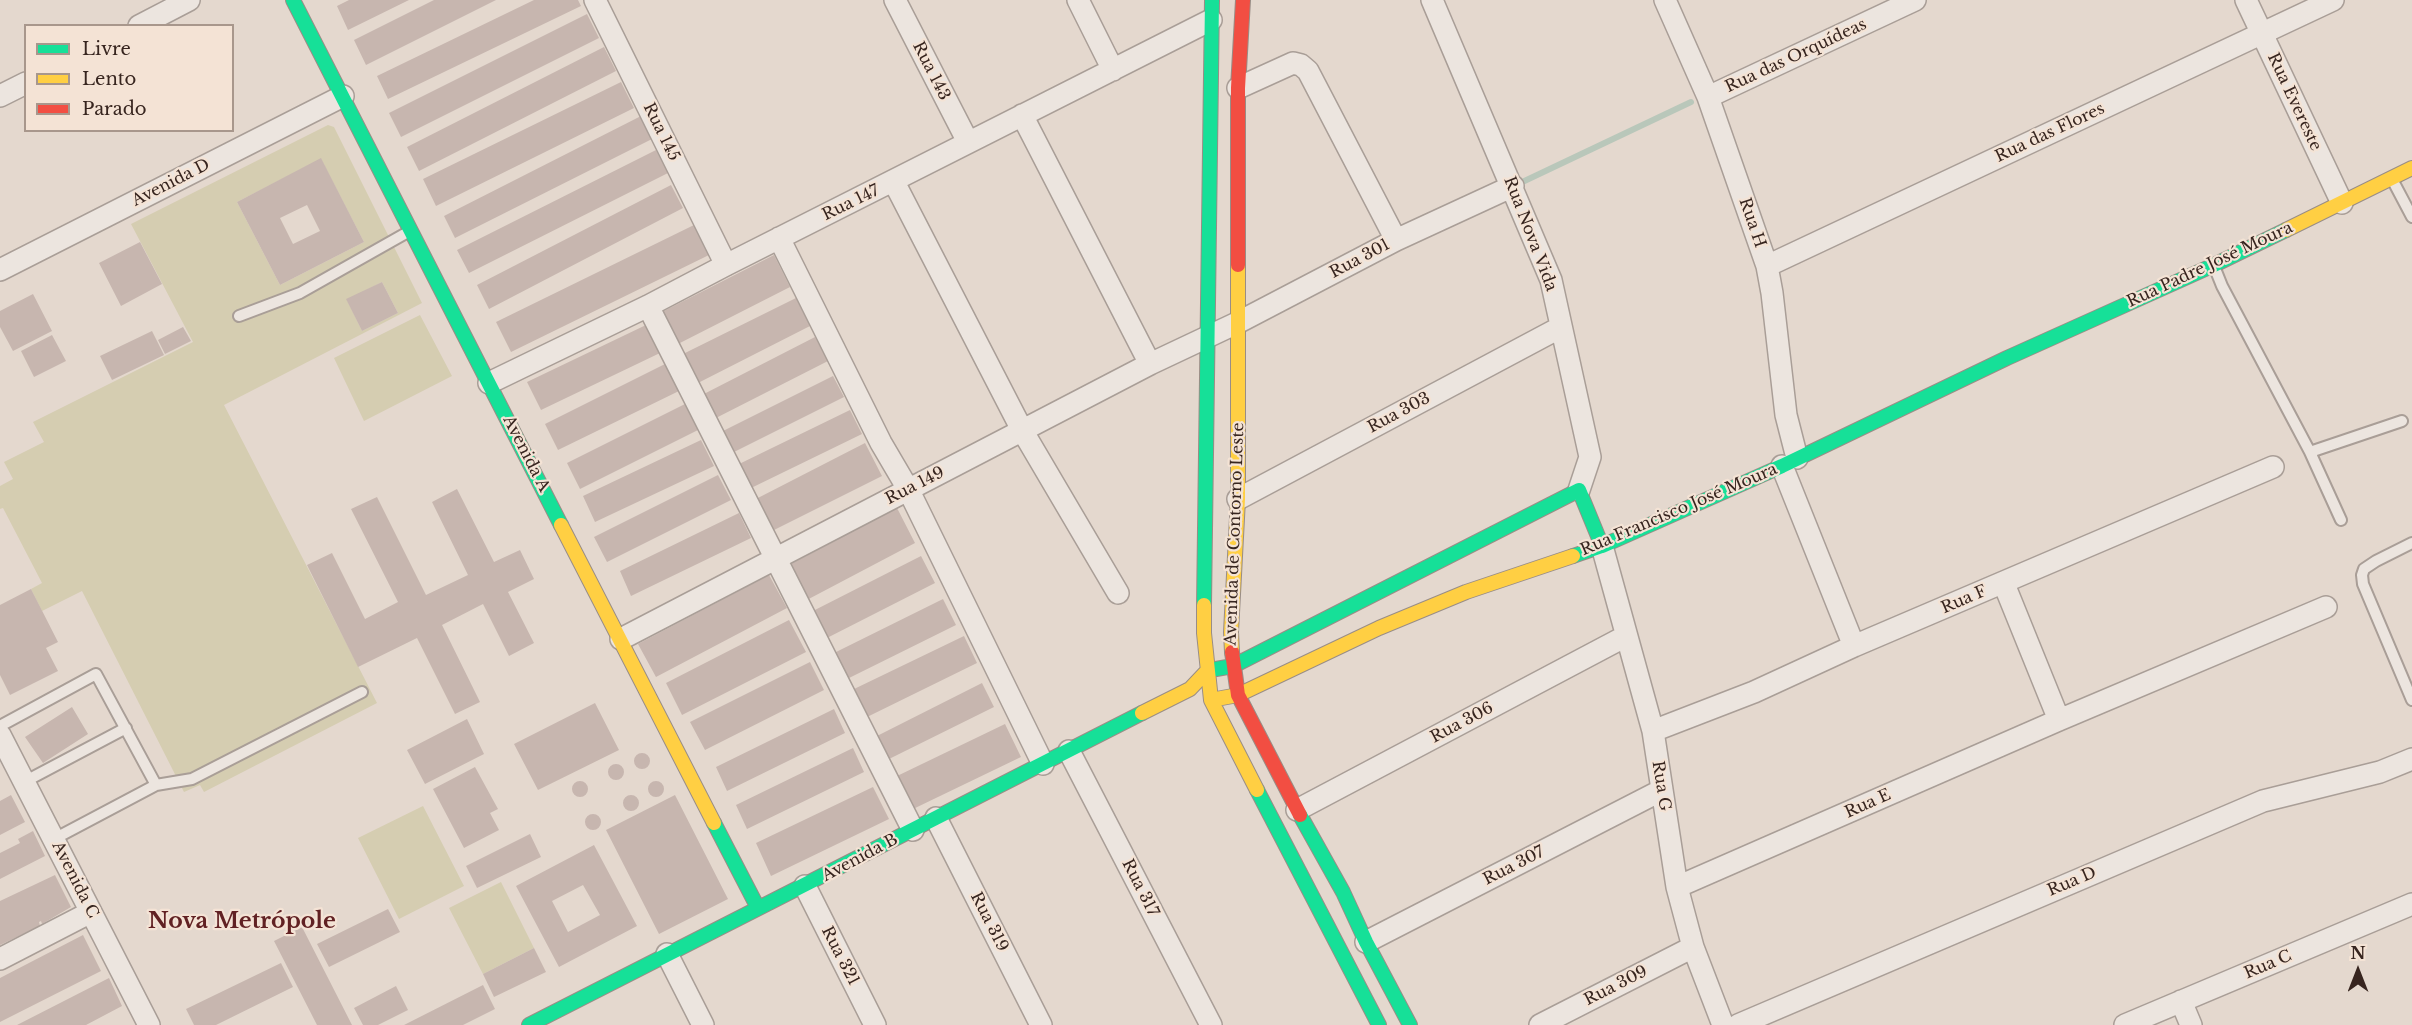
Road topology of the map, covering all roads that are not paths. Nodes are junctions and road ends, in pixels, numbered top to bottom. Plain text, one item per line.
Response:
1 (189, 0) edge
2 (294, 0) edge
3 (595, 0) edge
4 (895, 0) edge
5 (1078, 0) edge
6 (1243, 0) edge
7 (1432, 0) edge
8 (1665, 0) edge
9 (1915, 0) edge
10 (2246, 0) edge
11 (2333, 0) edge
12 (1211, 10) edge
13 (143, 24) edge
14 (2262, 34) junction
15 (1113, 70) junction
16 (24, 84) edge
17 (1238, 88) junction
18 (0, 96) edge
19 (342, 96) junction
20 (1708, 97) junction
21 (1022, 116) junction
22 (968, 142) junction
23 (2412, 168) edge
24 (2391, 178) junction
25 (894, 182) junction
26 (1513, 186) junction
27 (2342, 203) junction
28 (2412, 217) edge
29 (410, 231) junction
30 (779, 238) junction
31 (1396, 240) junction
32 (726, 265) junction
33 (2214, 265) junction
34 (1767, 266) junction
35 (0, 270) edge
36 (648, 306) junction
37 (239, 316) dead end
38 (1239, 322) junction
39 (1561, 327) junction
40 (1209, 334) junction
41 (2007, 358) joint
42 (1150, 364) junction
43 (489, 383) junction
44 (2402, 421) dead end
45 (1022, 430) junction
46 (2310, 452) junction
47 (1790, 462) junction
48 (2273, 467) dead end
49 (908, 489) junction
50 (1580, 490) junction
51 (1238, 498) junction
52 (2341, 520) dead end
53 (2412, 543) edge
54 (1602, 546) junction
55 (776, 558) junction
56 (2004, 584) junction
57 (1118, 593) dead end
58 (2326, 607) dead end
59 (1626, 636) junction
60 (621, 639) junction
61 (1854, 646) junction
62 (1233, 666) junction
63 (1207, 671) junction
64 (1190, 689) junction
65 (362, 692) dead end
66 (1238, 695) junction
67 (1211, 699) junction
68 (2412, 700) edge
69 (2059, 720) junction
70 (0, 726) edge
71 (126, 728) junction
72 (1653, 731) junction
73 (0, 735) edge
74 (1069, 751) junction
75 (2412, 759) edge
76 (1043, 764) junction
77 (24, 782) junction
78 (156, 785) junction
79 (1662, 790) junction
80 (1297, 810) junction
81 (936, 818) junction
82 (913, 830) junction
83 (54, 839) junction
84 (805, 886) junction
85 (1677, 887) junction
86 (2412, 904) edge
87 (758, 908) junction
88 (91, 912) junction
89 (1366, 942) junction
90 (1693, 947) junction
91 (667, 954) junction
92 (0, 959) edge
93 (2181, 1002) junction
94 (532, 1024) edge
95 (149, 1025) edge
96 (704, 1025) edge
97 (875, 1025) edge
98 (1041, 1025) edge
99 (1211, 1025) edge
100 (1380, 1025) edge
101 (1410, 1025) edge
102 (1540, 1025) edge
103 (1723, 1025) edge
104 (1738, 1025) edge
105 (2125, 1025) edge
106 (2191, 1025) edge

1 - 13 street
2 - 19 street, Avenida A
3 - 32 street, Rua 145
4 - 22 street, Rua 143
5 - 15 street
6 - 17 street, Avenida de Contorno Leste
7 - 26 street, Rua Nova Vida
8 - 20 street, Rua H
9 - 20 street, Rua das Orquídeas
10 - 14 street, Rua Evereste
11 - 14 street, Rua das Flores
12 - 15 street, Rua 147
12 - 40 street, Avenida de Contorno Leste
14 - 27 street, Rua Evereste
14 - 34 street, Rua das Flores
15 - 21 street, Rua 147
16 - 18 street
17 - 31 street
17 - 38 street, Avenida de Contorno Leste
19 - 29 street, Avenida A
19 - 35 street, Avenida D
20 - 34 street, Rua H
21 - 22 street, Rua 147
21 - 42 street
22 - 25 street, Rua 147
23 - 24 street, Rua Padre José Moura
24 - 27 street, Rua Padre José Moura
24 - 28 lane
25 - 30 street, Rua 147
25 - 45 street
26 - 31 street, Rua 301
26 - 39 street, Rua Nova Vida
27 - 33 street, Rua Padre José Moura
29 - 37 lane
29 - 43 street, Avenida A
30 - 32 street, Rua 147
30 - 49 street
31 - 38 street, Rua 301
32 - 36 street, Rua 147
33 - 41 street, Rua Padre José Moura
33 - 46 lane
34 - 47 street, Rua H
36 - 43 street, Rua 147
36 - 55 street
38 - 40 street, Rua 301
38 - 51 street, Avenida de Contorno Leste
39 - 50 street, Rua Nova Vida
39 - 51 street, Rua 303
40 - 42 street, Rua 149
40 - 63 street, Avenida de Contorno Leste
41 - 47 street, Rua Francisco José Moura
42 - 45 street, Rua 149
43 - 60 street, Avenida A
44 - 46 lane
45 - 49 street, Rua 149
45 - 57 street
46 - 52 lane
47 - 54 street, Rua Francisco José Moura
47 - 61 street, Rua H
48 - 56 street, Rua F
49 - 55 street, Rua 149
49 - 76 street
50 - 54 street
50 - 62 street
51 - 62 street, Avenida de Contorno Leste
53 - 68 lane
54 - 59 street, Rua G
54 - 66 street, Rua Francisco José Moura
55 - 60 street, Rua 149
55 - 82 street
56 - 61 street, Rua F
56 - 69 street
58 - 69 street, Rua E
59 - 72 street, Rua G
59 - 80 street, Rua 306
60 - 87 street, Avenida A
61 - 72 street, Rua F
62 - 63 street
62 - 66 street, Avenida de Contorno Leste
63 - 64 street, Avenida B
63 - 67 street, Avenida de Contorno Leste
64 - 67 street
64 - 74 street, Avenida B
65 - 78 lane
66 - 67 street, Rua Francisco José Moura
66 - 80 street, Avenida de Contorno Leste
67 - 100 street, Avenida de Contorno Leste
69 - 85 street, Rua E
70 - 71 lane
71 - 77 lane
71 - 78 lane
72 - 79 street, Rua G
73 - 77 street, Avenida C
74 - 76 street, Avenida B
74 - 99 street, Rua 317
75 - 104 street, Rua D
76 - 81 street, Avenida B
77 - 83 street, Avenida C
78 - 83 lane
79 - 85 street, Rua G
79 - 89 street, Rua 307
80 - 89 street, Avenida de Contorno Leste
81 - 82 street, Avenida B
81 - 98 street, Rua 319
82 - 84 street, Avenida B
83 - 88 street, Avenida C
84 - 87 street, Avenida B
84 - 97 street, Rua 321
85 - 90 street, Rua G
86 - 93 street, Rua C
87 - 91 street, Avenida B
88 - 92 street
88 - 95 street, Avenida C
89 - 101 street, Avenida de Contorno Leste
90 - 102 street, Rua 309
90 - 103 street, Rua G
91 - 94 street, Avenida B
91 - 96 street
93 - 105 street, Rua C
93 - 106 street

